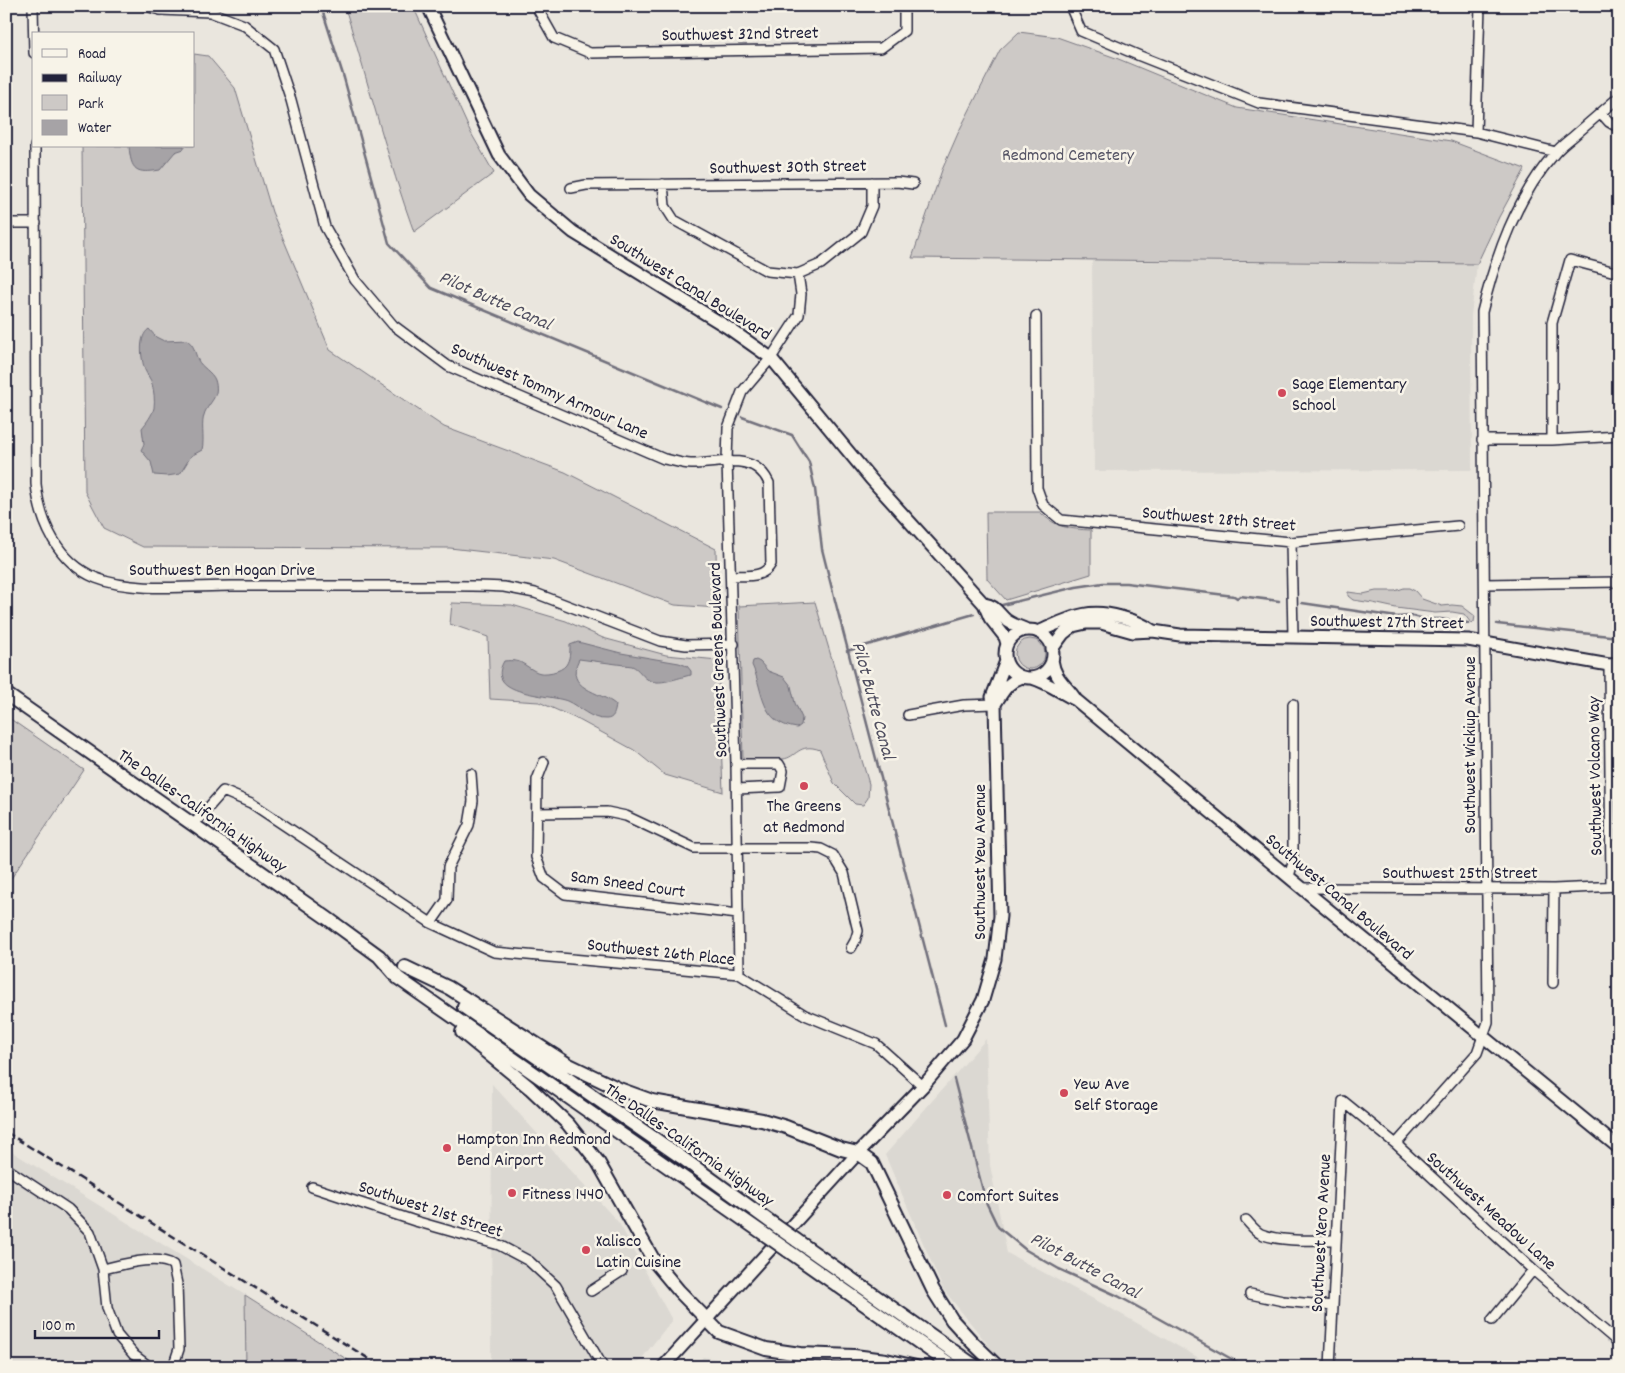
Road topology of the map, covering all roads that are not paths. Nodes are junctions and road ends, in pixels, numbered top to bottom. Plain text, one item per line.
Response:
1 (33, 6) edge
2 (146, 6) edge
3 (428, 6) edge
4 (536, 6) edge
5 (1070, 6) edge
6 (1480, 6) edge
7 (904, 8) edge
8 (34, 32) edge
9 (1619, 97) edge
10 (1601, 113) junction
11 (1619, 128) edge
12 (1476, 132) junction
13 (35, 148) edge
14 (1556, 152) junction
15 (872, 182) junction
16 (663, 184) junction
17 (913, 184) dead end
18 (571, 188) dead end
19 (6, 223) edge
20 (36, 223) junction
21 (1619, 273) edge
22 (798, 274) junction
23 (1036, 316) dead end
24 (771, 358) junction
25 (1619, 436) edge
26 (1482, 440) junction
27 (1552, 440) junction
28 (728, 461) junction
29 (1458, 526) dead end
30 (1290, 542) junction
31 (731, 576) junction
32 (1619, 582) edge
33 (1485, 584) junction
34 (984, 604) junction
35 (1034, 631) junction
36 (1153, 631) junction
37 (1293, 636) junction
38 (1484, 643) junction
39 (734, 644) junction
40 (1007, 644) junction
41 (1052, 654) junction
42 (1006, 661) junction
43 (1614, 664) edge
44 (1027, 678) junction
45 (6, 694) edge
46 (1076, 700) junction
47 (995, 704) junction
48 (1293, 704) dead end
49 (908, 715) dead end
50 (544, 762) dead end
51 (736, 764) junction
52 (471, 774) dead end
53 (737, 789) junction
54 (537, 813) junction
55 (193, 825) junction
56 (738, 849) junction
57 (1289, 876) junction
58 (1615, 886) edge
59 (1302, 888) junction
60 (1486, 888) junction
61 (1554, 889) junction
62 (738, 914) junction
63 (431, 923) junction
64 (851, 948) dead end
65 (379, 956) junction
66 (405, 967) junction
67 (739, 974) junction
68 (1553, 983) dead end
69 (435, 1004) junction
70 (1482, 1037) junction
71 (923, 1086) junction
72 (1344, 1101) joint
73 (1396, 1144) junction
74 (1619, 1148) edge
75 (858, 1153) junction
76 (6, 1168) edge
77 (312, 1187) dead end
78 (1246, 1220) dead end
79 (1336, 1240) junction
80 (103, 1269) junction
81 (1533, 1270) junction
82 (622, 1271) dead end
83 (591, 1291) dead end
84 (1250, 1294) dead end
85 (1333, 1306) junction
86 (706, 1320) junction
87 (1492, 1320) dead end
88 (1619, 1343) edge
89 (150, 1367) edge
90 (173, 1367) edge
91 (602, 1367) edge
92 (663, 1367) edge
93 (916, 1367) edge
94 (954, 1367) edge
95 (976, 1367) edge
96 (998, 1367) edge
97 (1330, 1367) edge

1 - 8 street
2 - 28 street, Southwest Tommy Armour Lane
3 - 24 main road, Southwest Canal Boulevard
4 - 7 street, Southwest 32nd Street
5 - 12 street
6 - 12 street
9 - 10 street, Southwest Wickiup Avenue
10 - 11 street
10 - 14 street, Southwest Wickiup Avenue
12 - 14 street
13 - 20 street, Southwest Ben Hogan Drive
14 - 26 street, Southwest Wickiup Avenue
15 - 16 street, Southwest 30th Street
15 - 17 street, Southwest 30th Street
15 - 22 street
16 - 18 street, Southwest 30th Street
16 - 22 street
19 - 20 street
20 - 39 street, Southwest Ben Hogan Drive
21 - 27 street
22 - 24 street, Southwest Greens Boulevard
23 - 30 street, Southwest 28th Street
24 - 28 street, Southwest Greens Boulevard
24 - 34 main road, Southwest Canal Boulevard
25 - 27 street
26 - 27 street
26 - 33 street, Southwest Wickiup Avenue
28 - 31 street, Southwest Greens Boulevard
28 - 31 street, Southwest Tommy Armour Lane
29 - 30 street, Southwest 28th Street
30 - 37 street
31 - 39 street, Southwest Greens Boulevard
32 - 33 street
33 - 38 street, Southwest Wickiup Avenue
34 - 35 main road, Southwest Canal Boulevard
34 - 40 main road, Southwest Canal Boulevard
35 - 36 main road, Southwest 27th Street
35 - 40 main road
35 - 41 main road
36 - 37 main road, Southwest 27th Street
36 - 41 main road, Southwest 27th Street
37 - 38 main road, Southwest 27th Street
38 - 43 main road, Southwest 27th Street
38 - 60 street, Southwest Wickiup Avenue
39 - 51 street, Southwest Greens Boulevard
40 - 42 main road
41 - 44 main road
41 - 46 main road, Southwest Canal Boulevard
42 - 44 main road
42 - 47 main road, Southwest Yew Avenue
43 - 58 street, Southwest Volcano Way
44 - 46 main road
44 - 47 main road
45 - 55 highway, The Dalles-California Highway
46 - 57 main road, Southwest Canal Boulevard
47 - 49 street
47 - 71 main road, Southwest Yew Avenue
48 - 57 street
50 - 54 street, Sam Sneed Court
51 - 53 street, Southwest Greens Boulevard
51 - 53 street
52 - 63 street
53 - 56 street, Southwest Greens Boulevard
54 - 56 street
54 - 62 street, Sam Sneed Court
55 - 63 street, Southwest 26th Place
55 - 65 highway, The Dalles-California Highway
56 - 62 street, Southwest Greens Boulevard
56 - 64 street
57 - 59 main road, Southwest Canal Boulevard
58 - 61 street, Southwest 25th Street
59 - 60 street, Southwest 25th Street
59 - 70 main road, Southwest Canal Boulevard
60 - 61 street, Southwest 25th Street
60 - 70 street, Southwest Wickiup Avenue
61 - 68 street
62 - 67 street, Southwest Greens Boulevard
63 - 67 street, Southwest 26th Place
65 - 66 highway, The Dalles-California Highway
65 - 69 highway, The Dalles-California Highway
66 - 75 highway
66 - 95 highway, The Dalles-California Highway, bridge
67 - 71 street, Southwest 26th Place
69 - 86 highway
69 - 94 highway, The Dalles-California Highway, bridge
70 - 73 street, Southwest Wickiup Avenue
70 - 74 main road, Southwest Canal Boulevard
71 - 75 main road, Southwest Yew Avenue
72 - 73 street, Southwest Meadow Lane
72 - 79 street, Southwest Xero Avenue
73 - 81 street, Southwest Meadow Lane
75 - 86 main road, Southwest Yew Avenue
75 - 96 highway
76 - 80 street
77 - 91 street, Southwest 21st Street
78 - 79 street
79 - 85 street, Southwest Xero Avenue
80 - 89 street
80 - 90 street
81 - 87 street
81 - 88 street, Southwest Meadow Lane
82 - 83 street
84 - 85 street
85 - 97 street, Southwest Xero Avenue
86 - 92 main road, Southwest Yew Avenue
86 - 93 highway

